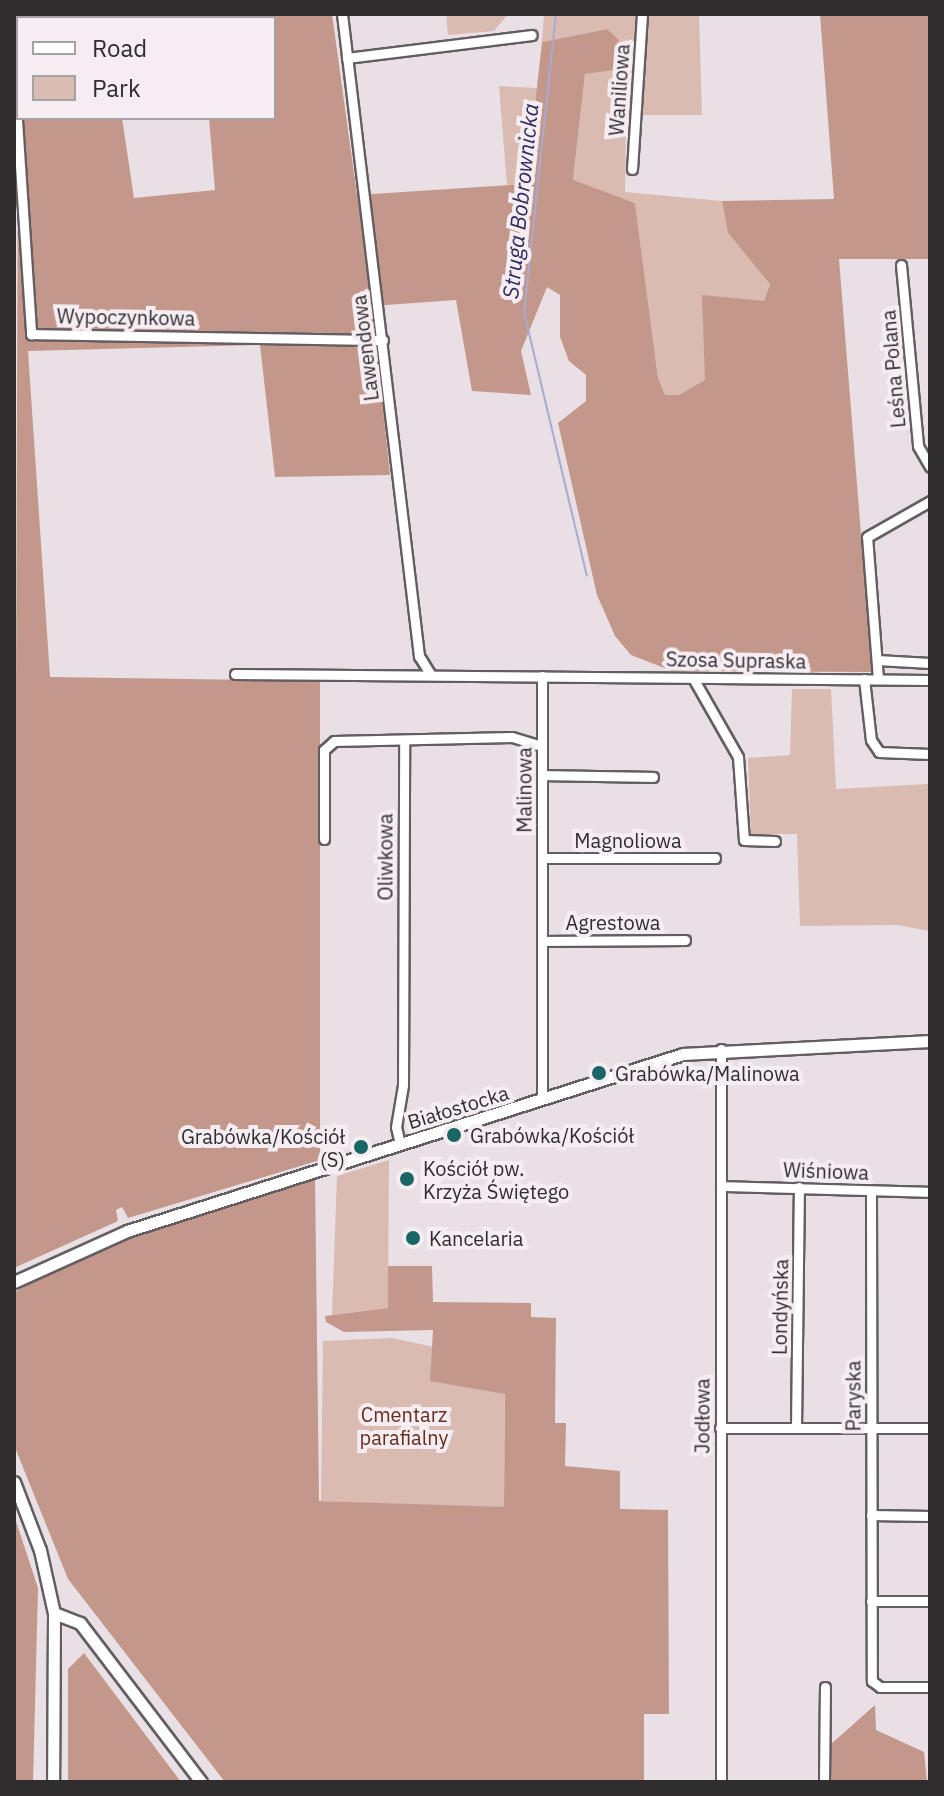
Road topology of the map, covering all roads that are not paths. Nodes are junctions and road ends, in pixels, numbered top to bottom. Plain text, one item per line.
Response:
1 (342, 14) edge
2 (642, 14) edge
3 (532, 35) dead end
4 (347, 58) junction
5 (14, 75) edge
6 (16, 105) edge
7 (17, 120) edge
8 (632, 169) dead end
9 (901, 265) dead end
10 (383, 340) junction
11 (930, 467) edge
12 (930, 501) edge
13 (877, 660) junction
14 (930, 663) edge
15 (235, 674) dead end
16 (431, 675) junction
17 (542, 676) junction
18 (693, 678) junction
19 (864, 679) junction
20 (878, 679) junction
21 (930, 680) edge
22 (404, 742) junction
23 (542, 746) junction
24 (930, 754) edge
25 (542, 775) junction
26 (653, 777) dead end
27 (324, 839) dead end
28 (775, 841) dead end
29 (542, 858) junction
30 (715, 858) dead end
31 (685, 940) dead end
32 (542, 941) junction
33 (930, 1041) edge
34 (721, 1049) junction
35 (542, 1099) junction
36 (400, 1144) junction
37 (721, 1186) junction
38 (799, 1187) junction
39 (871, 1191) junction
40 (930, 1192) edge
41 (14, 1282) edge
42 (720, 1428) junction
43 (796, 1428) junction
44 (871, 1428) junction
45 (930, 1428) edge
46 (14, 1482) edge
47 (871, 1515) junction
48 (930, 1516) edge
49 (871, 1601) junction
50 (930, 1601) edge
51 (54, 1613) junction
52 (825, 1687) dead end
53 (930, 1687) edge
54 (53, 1782) edge
55 (201, 1782) edge
56 (721, 1782) edge
57 (824, 1782) edge

1 - 4 street, Lawendowa
2 - 8 street, Waniliowa
3 - 4 street
4 - 10 street, Lawendowa
5 - 6 street, Wypoczynkowa
7 - 10 street, Wypoczynkowa
9 - 11 street, Leśna Polana
10 - 16 street, Lawendowa
12 - 13 street
13 - 14 street
13 - 20 street
15 - 16 street
16 - 17 street
17 - 18 street, Szosa Supraska
17 - 23 street, Malinowa
18 - 19 street, Szosa Supraska
18 - 28 street
19 - 20 street, Szosa Supraska
19 - 24 street
20 - 21 street, Szosa Supraska
22 - 23 street
22 - 27 street
22 - 36 street, Oliwkowa
23 - 25 street, Malinowa
25 - 26 street
25 - 29 street, Malinowa
29 - 30 street, Magnoliowa
29 - 32 street, Malinowa
31 - 32 street, Agrestowa
32 - 35 street, Malinowa
33 - 34 street, Białostocka
34 - 35 street, Białostocka
34 - 37 street, Jodłowa
35 - 36 street, Białostocka
36 - 41 street, Białostocka
37 - 38 street, Wiśniowa
37 - 42 street, Jodłowa
38 - 39 street, Wiśniowa
38 - 43 street, Londyńska
39 - 40 street, Wiśniowa
39 - 44 street, Paryska
42 - 43 street
42 - 56 street, Jodłowa
43 - 44 street
44 - 45 street
44 - 47 street, Paryska
46 - 51 street
47 - 48 street
47 - 49 street, Paryska
49 - 50 street
49 - 53 street, Paryska
51 - 54 street
51 - 55 street
52 - 57 street

